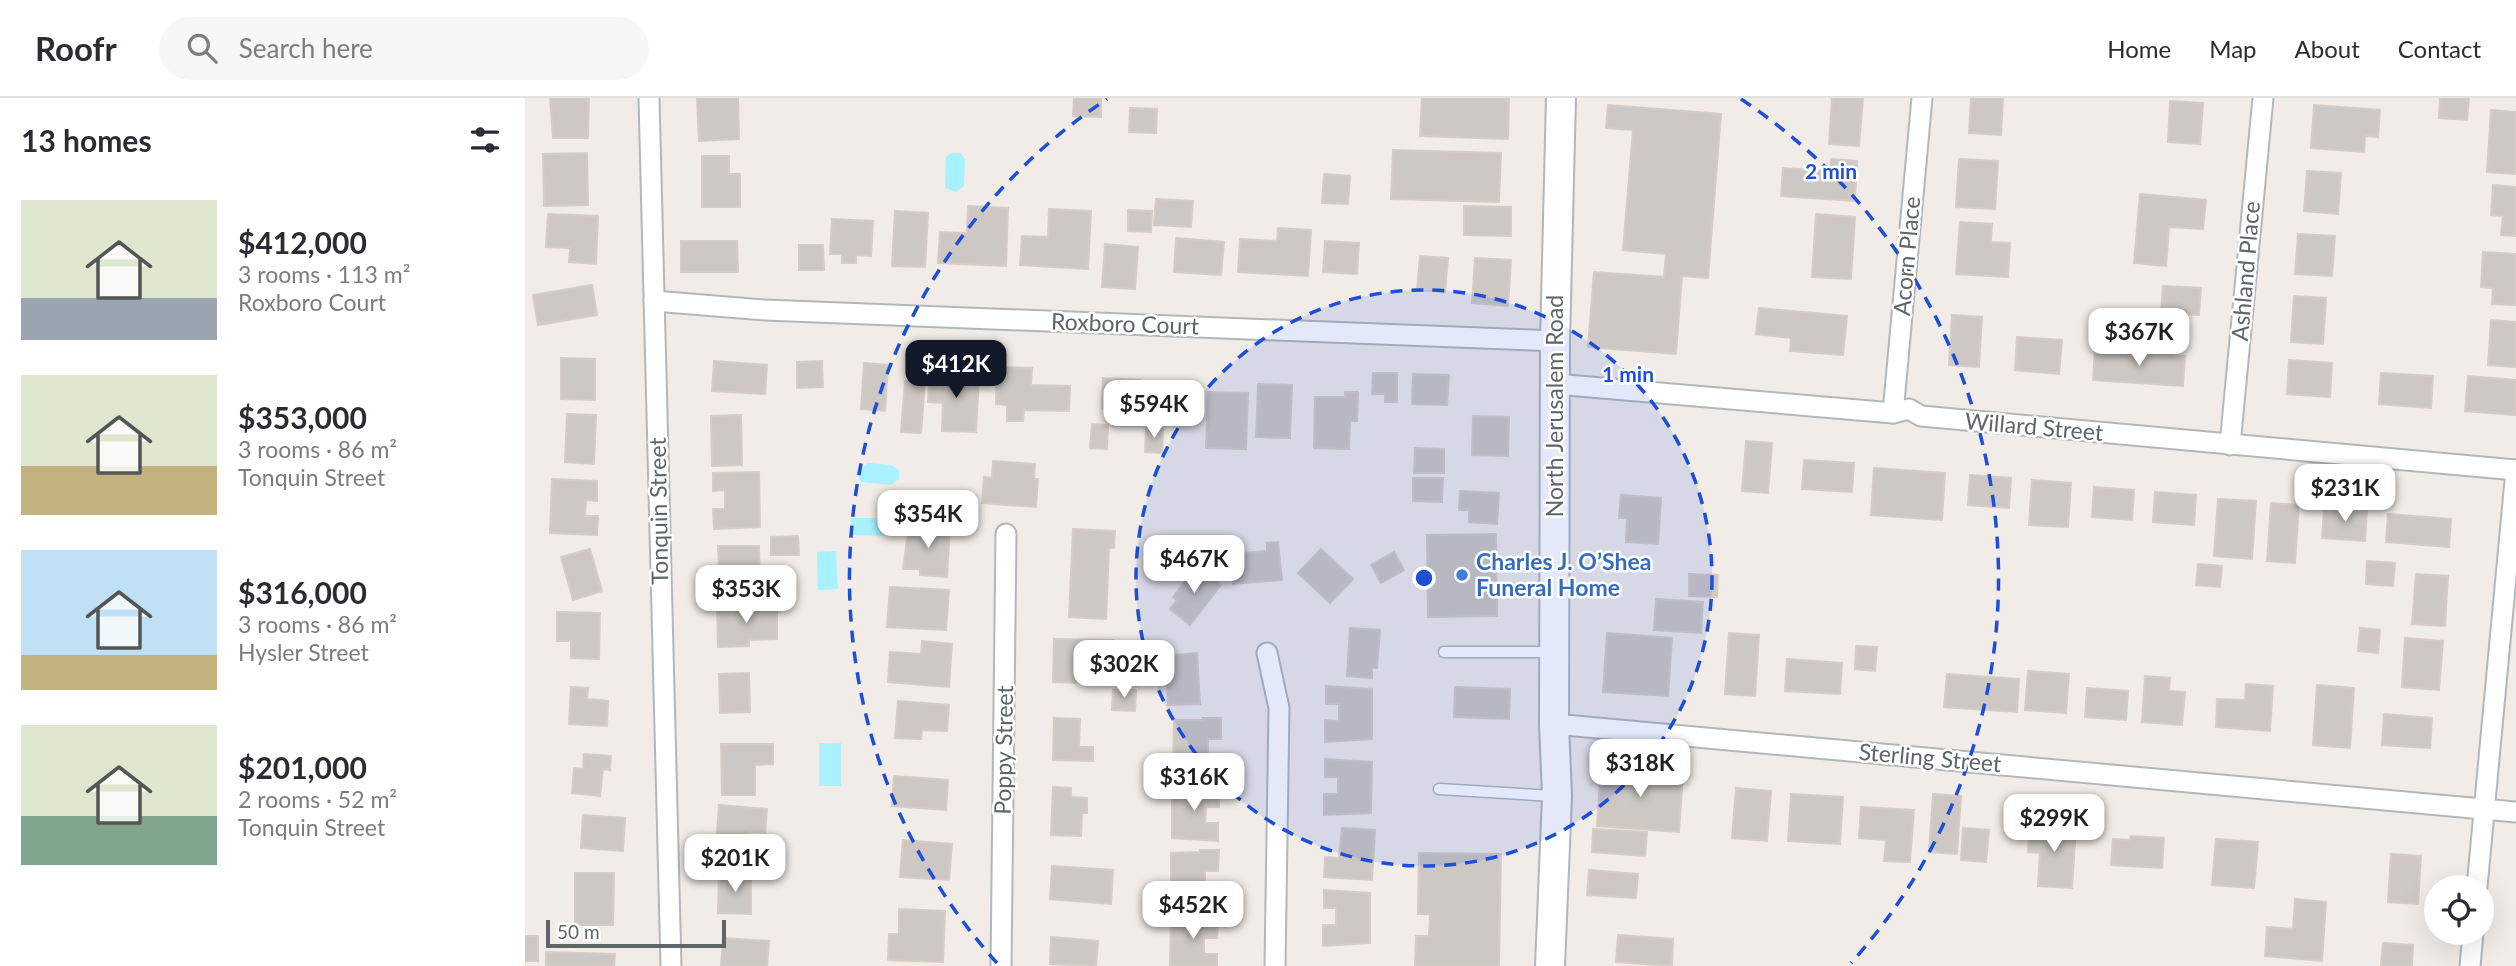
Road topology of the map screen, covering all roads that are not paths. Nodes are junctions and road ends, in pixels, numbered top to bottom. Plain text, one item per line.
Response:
1 (649, 98) edge
2 (1561, 98) edge
3 (1922, 98) edge
4 (2263, 98) edge
5 (654, 301) junction
6 (1555, 341) junction
7 (1555, 384) junction
8 (1893, 413) junction
9 (2230, 445) junction
10 (2516, 470) edge
11 (1006, 534) dead end
12 (1444, 652) dead end
13 (1557, 652) junction
14 (1267, 653) dead end
15 (1554, 724) junction
16 (1439, 789) dead end
17 (1557, 796) junction
18 (2484, 809) junction
19 (2516, 812) edge
20 (2478, 875) edge
21 (2472, 945) edge
22 (671, 966) edge
23 (1001, 966) edge
24 (1275, 966) edge
25 (1550, 966) edge
26 (2470, 966) edge

1 - 5 street, Tonquin Street
2 - 6 main road, North Jerusalem Road
3 - 8 street, Acorn Place
4 - 9 street, Ashland Place
5 - 6 street, Roxboro Court
5 - 22 street, Tonquin Street
6 - 7 main road, North Jerusalem Road
7 - 8 street, Willard Street
7 - 13 main road, North Jerusalem Road
8 - 9 street, Willard Street
9 - 10 street, Willard Street
10 - 18 street
11 - 23 street, Poppy Street
12 - 13 lane
13 - 15 main road, North Jerusalem Road
14 - 24 street
15 - 17 main road, North Jerusalem Road
15 - 18 street, Sterling Street
16 - 17 lane
17 - 25 main road, North Jerusalem Road
18 - 19 street, Sterling Street
18 - 20 street
21 - 26 street

